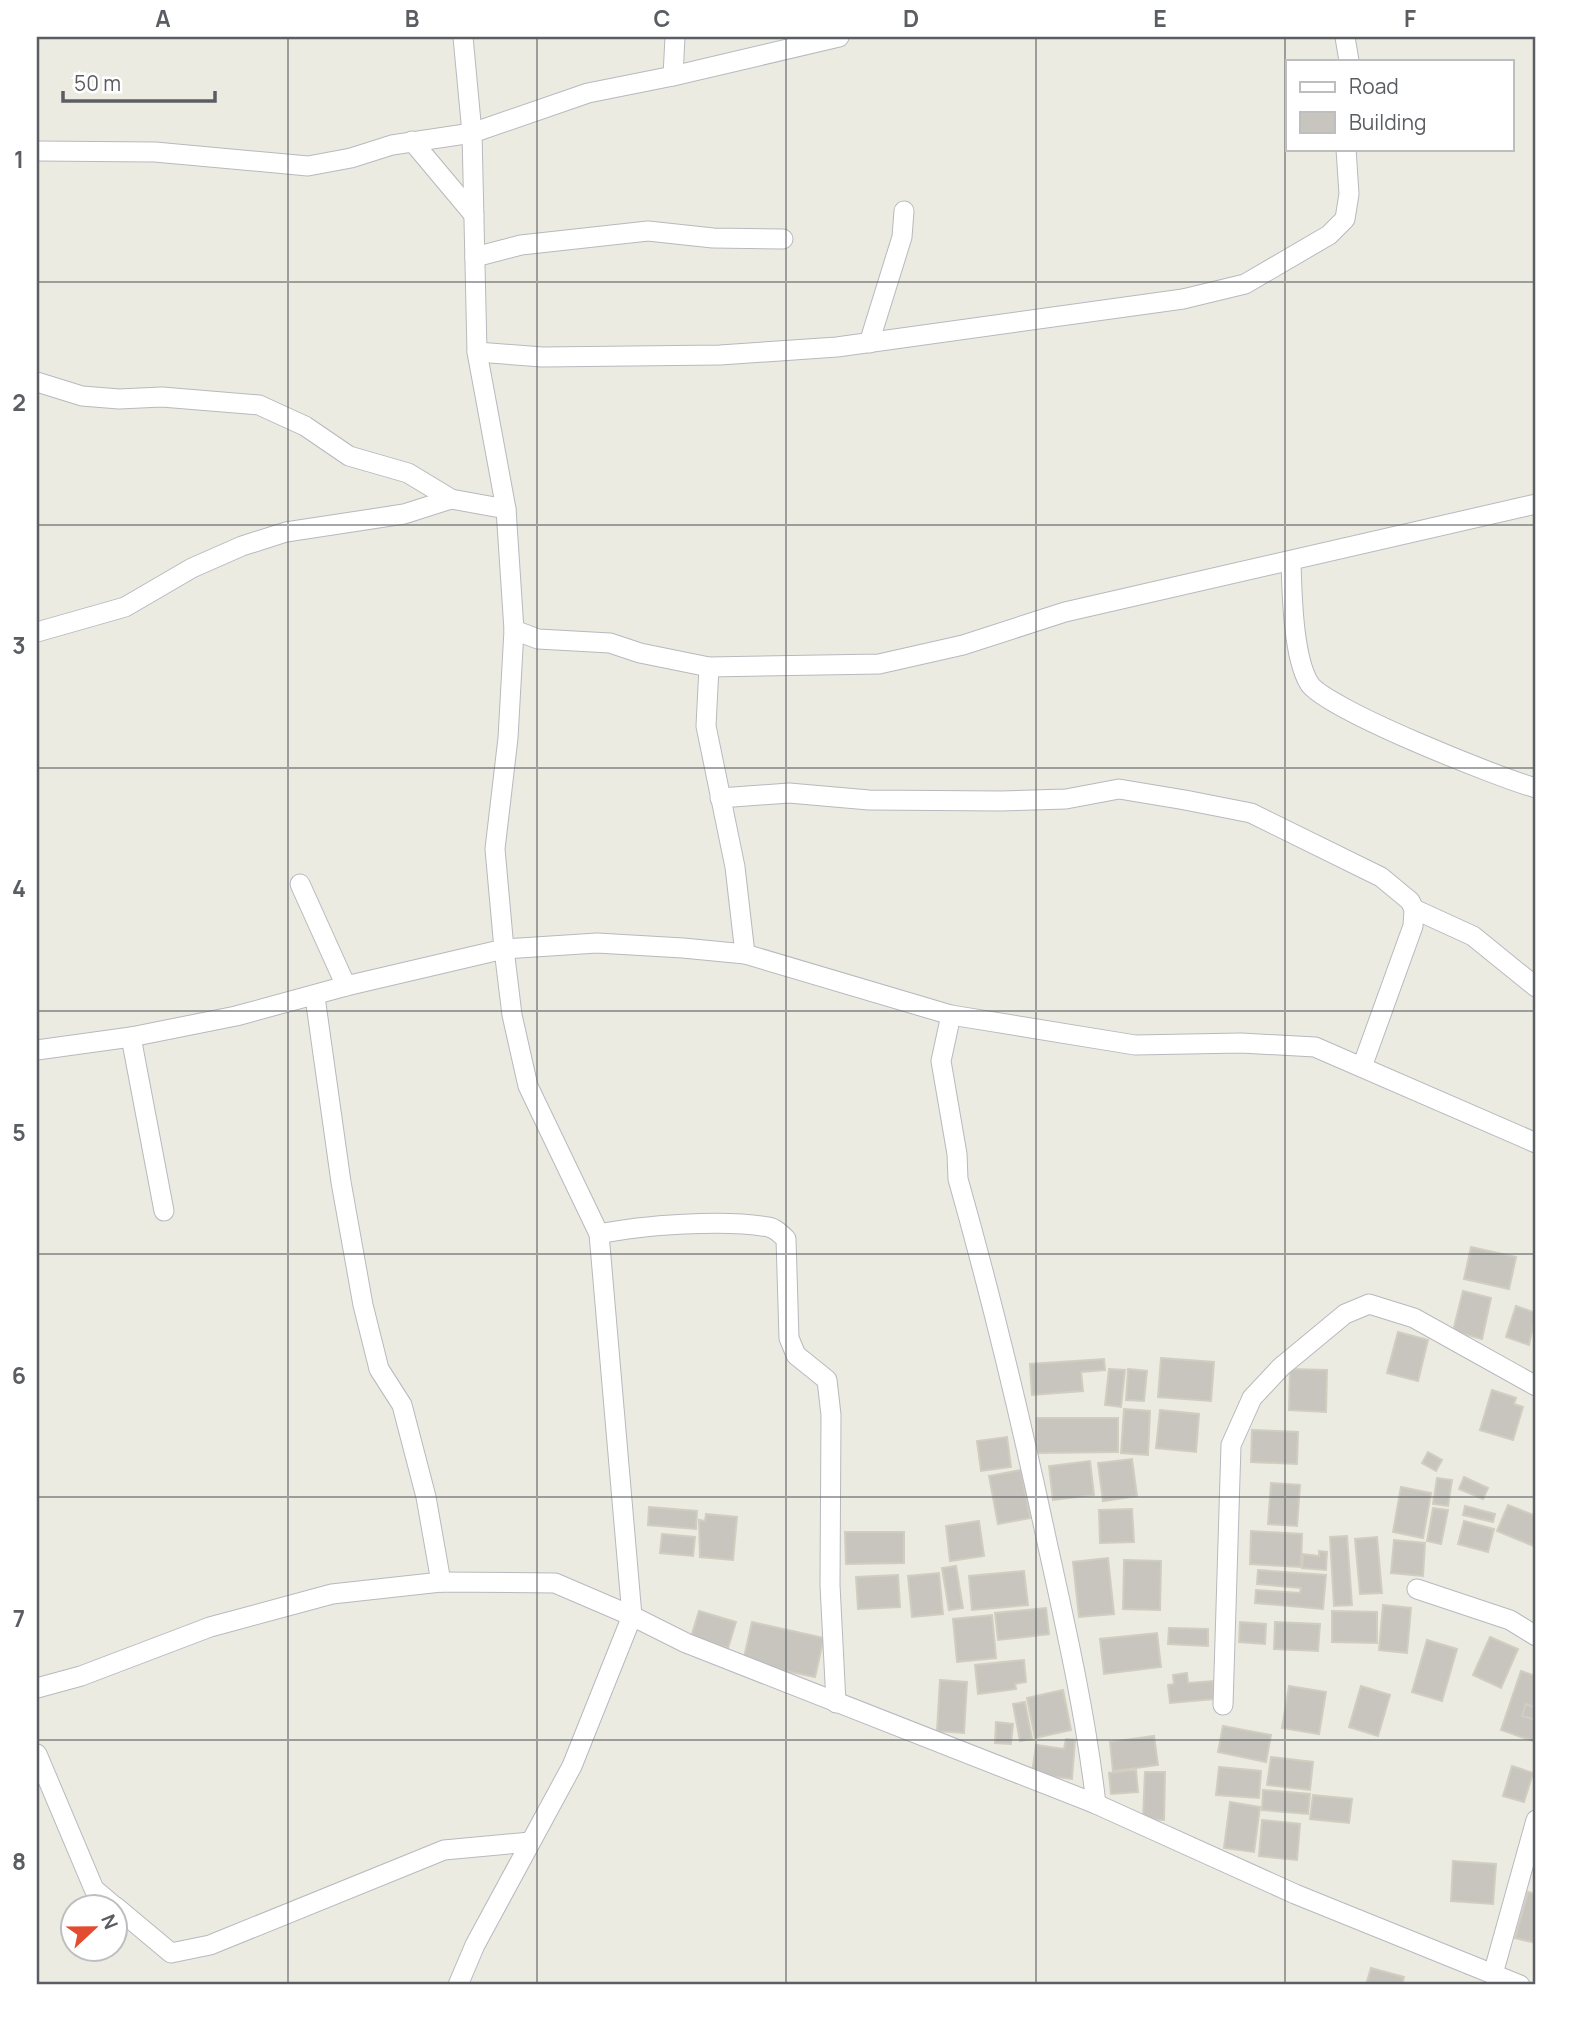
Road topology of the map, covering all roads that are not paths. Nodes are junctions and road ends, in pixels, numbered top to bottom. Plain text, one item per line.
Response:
1 (463, 37) edge
2 (675, 37) edge
3 (839, 37) edge
4 (1345, 37) edge
5 (1349, 60) edge
6 (673, 76) junction
7 (472, 133) junction
8 (412, 141) junction
9 (1346, 150) edge
10 (37, 151) edge
11 (904, 211) dead end
12 (474, 215) junction
13 (783, 239) dead end
14 (475, 257) junction
15 (869, 343) junction
16 (477, 352) junction
17 (37, 382) edge
18 (451, 499) junction
19 (1536, 504) edge
20 (506, 509) junction
21 (1291, 562) junction
22 (514, 630) junction
23 (37, 632) edge
24 (709, 667) junction
25 (1536, 788) edge
26 (720, 798) junction
27 (300, 884) dead end
28 (1413, 909) junction
29 (504, 949) junction
30 (744, 954) junction
31 (346, 986) junction
32 (1536, 987) edge
33 (315, 997) junction
34 (951, 1014) junction
35 (131, 1037) junction
36 (37, 1050) edge
37 (1362, 1068) junction
38 (1536, 1143) edge
39 (164, 1212) dead end
40 (599, 1234) junction
41 (1536, 1386) edge
42 (441, 1582) junction
43 (1417, 1589) dead end
44 (632, 1616) junction
45 (1536, 1636) edge
46 (37, 1688) edge
47 (836, 1703) junction
48 (1223, 1705) dead end
49 (37, 1754) edge
50 (1096, 1804) junction
51 (1536, 1820) edge
52 (530, 1842) junction
53 (98, 1892) edge
54 (130, 1919) edge
55 (1493, 1974) junction
56 (458, 1985) edge
57 (1520, 1985) edge

1 - 7 street
2 - 6 street
3 - 6 street
4 - 5 street
6 - 7 street
7 - 8 street
7 - 12 street
8 - 10 street
8 - 12 street
9 - 15 street
11 - 15 street
12 - 14 street
13 - 14 street
14 - 16 street
15 - 16 street
16 - 20 street
17 - 18 street
18 - 20 street
18 - 23 street
19 - 21 street
20 - 22 street
21 - 24 street
21 - 25 street
22 - 24 street
22 - 29 street
24 - 26 street
26 - 28 street
26 - 30 street
27 - 31 street
28 - 32 street
28 - 37 street
29 - 30 street
29 - 31 street
29 - 40 street
30 - 34 street
31 - 33 street
33 - 35 street
33 - 42 street
34 - 37 street
34 - 50 street
35 - 36 street
35 - 39 street
37 - 38 street
40 - 44 street
40 - 47 street
41 - 48 street
42 - 44 street
42 - 46 street
43 - 45 street
44 - 47 street
44 - 52 street
47 - 50 street
49 - 53 street
50 - 55 street
51 - 55 street
52 - 54 street
52 - 56 street
55 - 57 street

